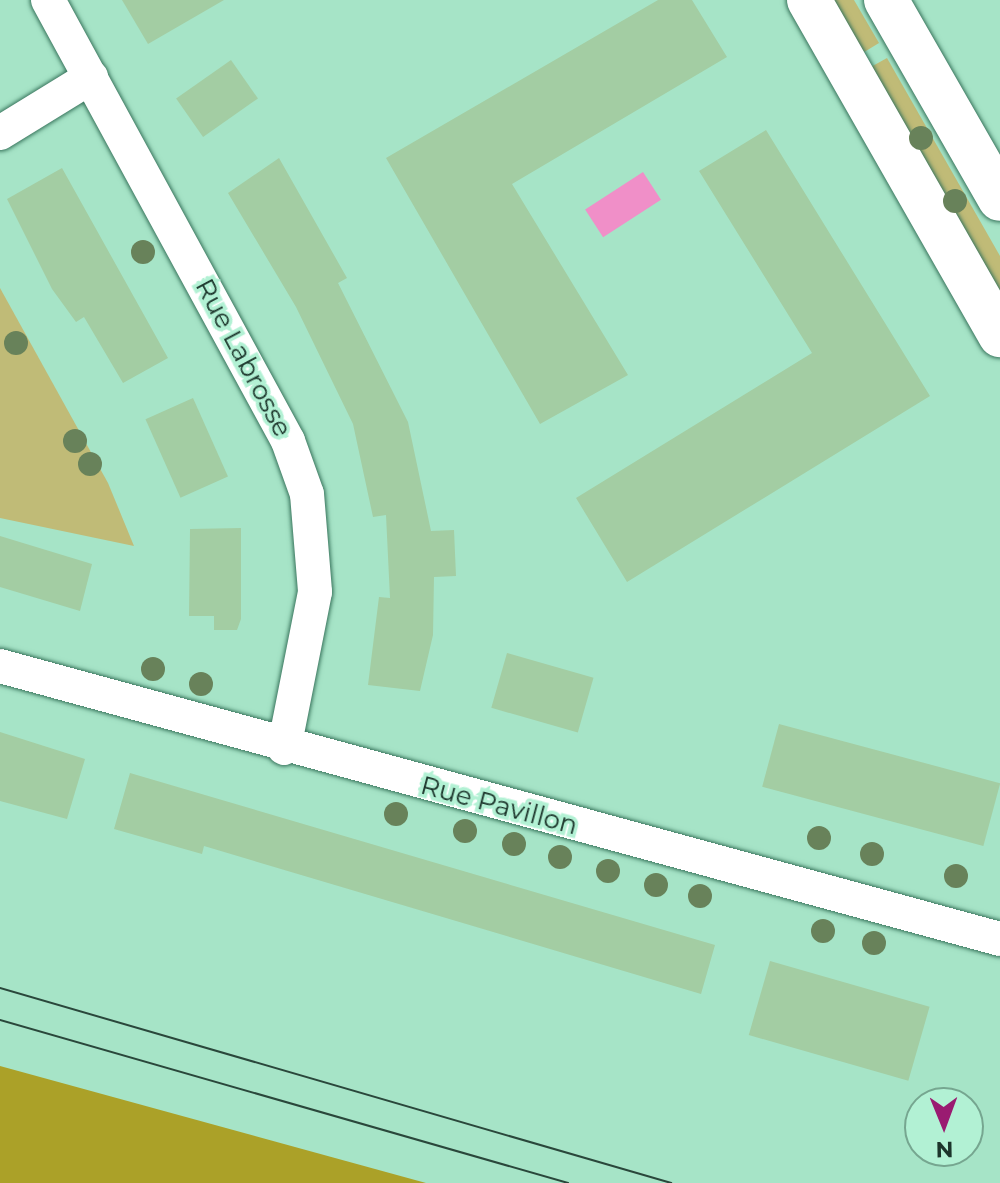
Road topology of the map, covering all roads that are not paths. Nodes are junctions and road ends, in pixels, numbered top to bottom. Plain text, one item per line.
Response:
1 (48, 0) edge
2 (809, 0) edge
3 (886, 0) edge
4 (91, 77) junction
5 (0, 133) edge
6 (1000, 199) edge
7 (1000, 335) edge
8 (0, 666) edge
9 (284, 748) junction
10 (1000, 939) edge

1 - 4 street, Rue Labrosse
2 - 7 street
3 - 6 street
4 - 5 street
4 - 9 street, Rue Labrosse
8 - 9 street, Rue Pavillon
9 - 10 street, Rue Pavillon

